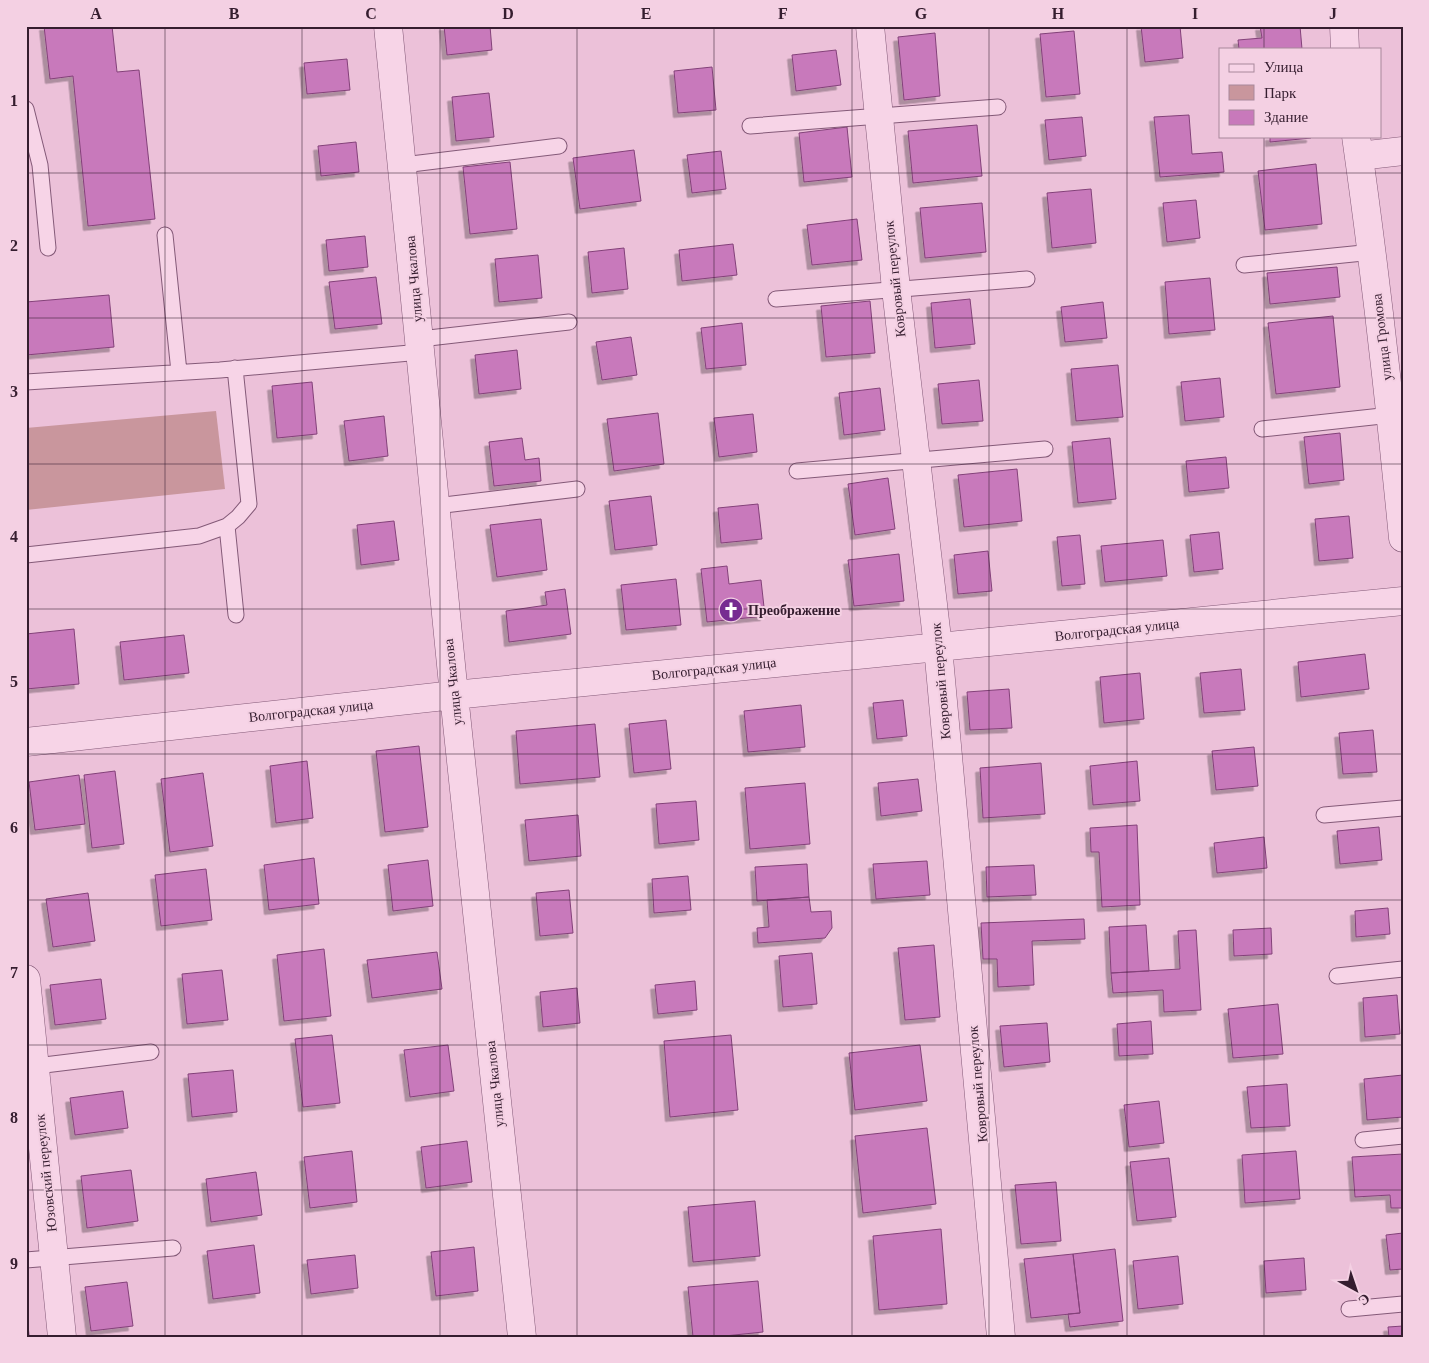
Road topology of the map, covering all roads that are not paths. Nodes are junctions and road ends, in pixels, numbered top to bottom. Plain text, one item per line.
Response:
1 (388, 26) edge
2 (870, 26) edge
3 (1344, 26) edge
4 (1345, 48) edge
5 (998, 106) dead end
6 (26, 109) edge
7 (879, 116) junction
8 (750, 126) dead end
9 (558, 146) dead end
10 (1358, 146) edge
11 (1403, 151) edge
12 (403, 165) junction
13 (165, 235) dead end
14 (48, 248) dead end
15 (1373, 252) junction
16 (1244, 265) dead end
17 (1027, 278) dead end
18 (896, 289) junction
19 (776, 298) dead end
20 (569, 322) dead end
21 (420, 346) junction
22 (235, 368) junction
23 (179, 372) junction
24 (26, 382) edge
25 (1391, 415) junction
26 (1262, 429) dead end
27 (1045, 450) dead end
28 (916, 461) junction
29 (797, 471) dead end
30 (576, 489) dead end
31 (436, 506) junction
32 (227, 526) junction
33 (1403, 538) edge
34 (26, 555) edge
35 (1403, 601) edge
36 (236, 615) dead end
37 (938, 647) junction
38 (454, 695) junction
39 (26, 742) edge
40 (1403, 808) edge
41 (1324, 815) dead end
42 (1403, 969) edge
43 (1337, 976) dead end
44 (26, 979) edge
45 (151, 1052) dead end
46 (31, 1066) edge
47 (1403, 1136) edge
48 (1363, 1140) dead end
49 (173, 1248) dead end
50 (54, 1258) junction
51 (26, 1260) edge
52 (1403, 1304) edge
53 (1349, 1309) dead end
54 (62, 1337) edge
55 (522, 1337) edge
56 (1001, 1337) edge

1 - 12 street, улица Чкалова
2 - 7 street, Ковровый переулок
3 - 4 street
5 - 7 lane
6 - 14 lane
7 - 8 lane
7 - 18 street, Ковровый переулок
9 - 12 lane
10 - 11 street
10 - 15 street, улица Громова
12 - 21 street, улица Чкалова
13 - 23 lane
15 - 16 lane
15 - 25 street, улица Громова
17 - 18 lane
18 - 19 lane
18 - 28 street, Ковровый переулок
20 - 21 lane
21 - 22 lane
21 - 31 street, улица Чкалова
22 - 23 lane
22 - 32 lane
23 - 24 lane
25 - 26 lane
25 - 33 street, улица Громова
27 - 28 lane
28 - 29 lane
28 - 37 street, Ковровый переулок
30 - 31 lane
31 - 38 street, улица Чкалова
32 - 34 lane
32 - 36 lane
35 - 37 street, Волгоградская улица
37 - 38 street, Волгоградская улица
37 - 56 street, Ковровый переулок
38 - 39 street, Волгоградская улица
38 - 55 street, улица Чкалова
40 - 41 lane
42 - 43 lane
44 - 46 street, Юзовский переулок
45 - 46 lane
46 - 50 street, Юзовский переулок
47 - 48 lane
49 - 50 lane
50 - 51 lane
50 - 54 street, Юзовский переулок
52 - 53 lane

